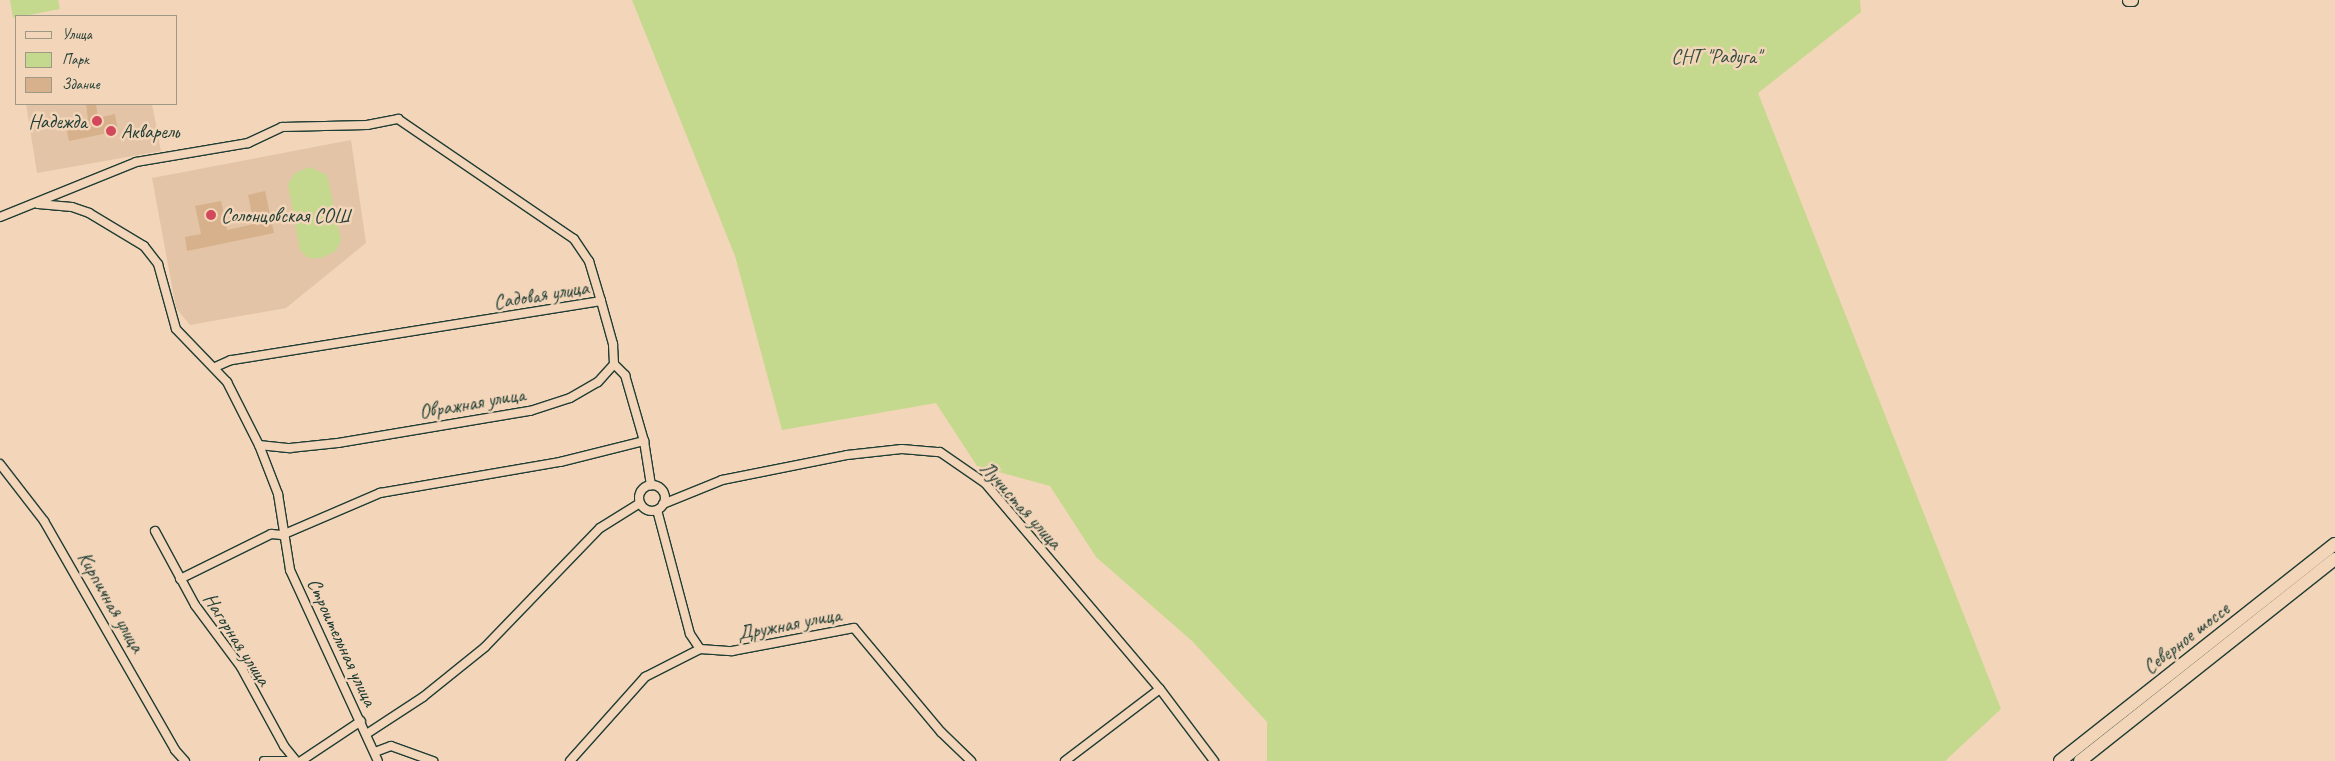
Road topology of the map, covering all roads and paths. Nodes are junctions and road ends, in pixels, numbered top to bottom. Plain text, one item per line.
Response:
1 (36, 204) junction
2 (0, 217) edge
3 (601, 301) junction
4 (614, 364) junction
5 (215, 367) junction
6 (644, 441) junction
7 (259, 445) junction
8 (0, 464) edge
9 (650, 485) junction
10 (640, 503) junction
11 (664, 504) junction
12 (657, 510) junction
13 (155, 531) dead end
14 (282, 535) junction
15 (2335, 544) edge
16 (2335, 559) edge
17 (180, 579) junction
18 (700, 649) junction
19 (1160, 689) junction
20 (361, 720) junction
21 (368, 732) junction
22 (375, 752) junction
23 (185, 761) edge
24 (264, 761) edge
25 (296, 761) edge
26 (301, 761) edge
27 (378, 761) edge
28 (433, 761) edge
29 (570, 761) edge
30 (971, 761) edge
31 (1065, 761) edge
32 (1214, 761) edge
33 (2060, 761) edge
34 (2080, 761) edge

1 - 2 street
1 - 3 street, Садовая улица
1 - 5 street, Строительная улица
3 - 4 street
3 - 5 street, Садовая улица
4 - 6 street
4 - 7 street, Овражная улица
5 - 7 street, Строительная улица
6 - 9 street
6 - 14 street
7 - 14 street, Строительная улица
8 - 23 street, Кирпичная улица
9 - 10 street
9 - 11 street
10 - 12 street
10 - 21 street
11 - 12 street
11 - 19 street, Лучистая улица
12 - 18 street
13 - 17 street, Нагорная улица
14 - 17 street
14 - 20 street, Строительная улица
15 - 33 main road, Северное шоссе
16 - 34 main road, Северное шоссе
17 - 25 street, Нагорная улица
18 - 29 street
18 - 30 street, Дружная улица
19 - 31 street
19 - 32 street, Лучистая улица
20 - 21 street, Строительная улица
20 - 26 street
21 - 22 street, Строительная улица
22 - 27 street, Строительная улица
22 - 28 street
24 - 25 street

